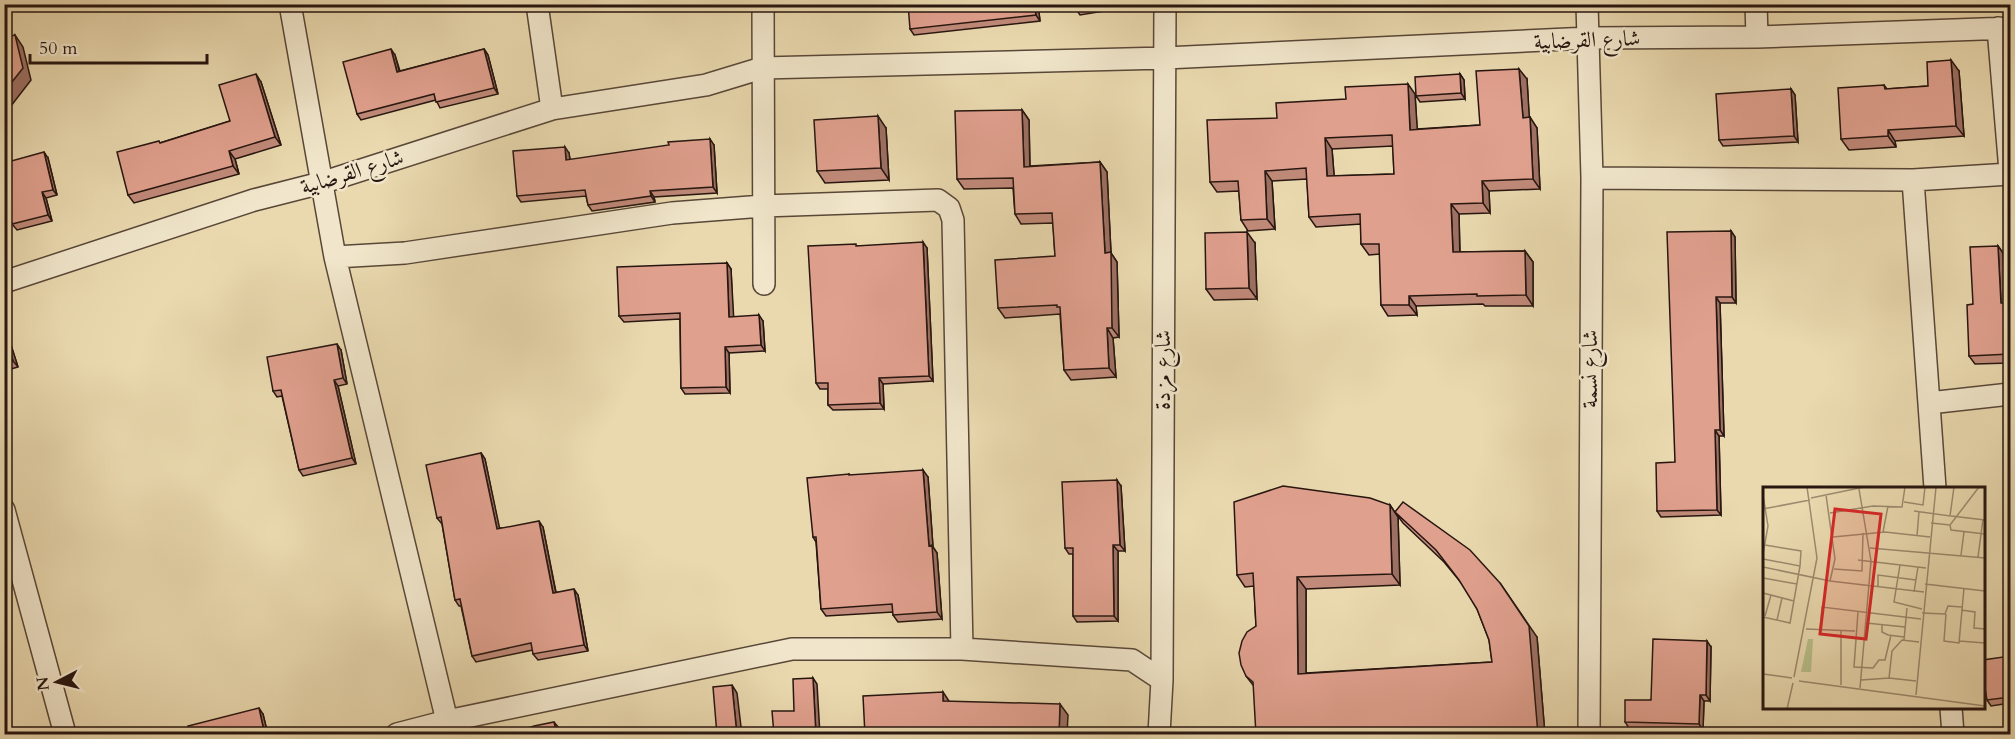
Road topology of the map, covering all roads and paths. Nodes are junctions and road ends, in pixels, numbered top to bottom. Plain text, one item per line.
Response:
1 (290, 4) edge
2 (537, 4) edge
3 (763, 4) edge
4 (1165, 4) edge
5 (1587, 4) edge
6 (1756, 4) edge
7 (2004, 28) edge
8 (1757, 37) junction
9 (1589, 38) junction
10 (1165, 58) junction
11 (762, 68) junction
12 (552, 109) junction
13 (2010, 173) edge
14 (1592, 178) junction
15 (1913, 180) junction
16 (321, 183) junction
17 (763, 206) junction
18 (335, 257) junction
19 (4, 282) edge
20 (764, 284) dead end
21 (2010, 394) edge
22 (1929, 403) junction
23 (1935, 487) edge
24 (4, 510) edge
25 (962, 649) junction
26 (1162, 681) junction
27 (1951, 709) edge
28 (447, 722) junction
29 (66, 735) edge
30 (396, 735) edge
31 (1159, 735) edge
32 (1589, 735) edge
33 (1953, 735) edge

1 - 16 street
2 - 12 street
3 - 11 street
4 - 10 street, شارع مزدة
5 - 9 street, شارع نسمة
6 - 8 street
7 - 8 street, شارع القرضابية
7 - 13 street
8 - 9 street, شارع القرضابية
9 - 10 street, شارع القرضابية
9 - 14 street, شارع نسمة
10 - 11 street, شارع القرضابية
10 - 26 street, شارع مزدة
11 - 12 street, شارع القرضابية
11 - 17 street
12 - 16 street, شارع القرضابية
13 - 15 street
14 - 15 street
14 - 32 street, شارع نسمة
15 - 22 street
16 - 18 street
16 - 19 street, شارع القرضابية
17 - 18 street
17 - 20 street
17 - 25 street
18 - 28 street
21 - 22 street
22 - 23 street
24 - 29 street
25 - 26 street
25 - 28 street
26 - 31 street, شارع مزدة
27 - 33 street
28 - 30 street

